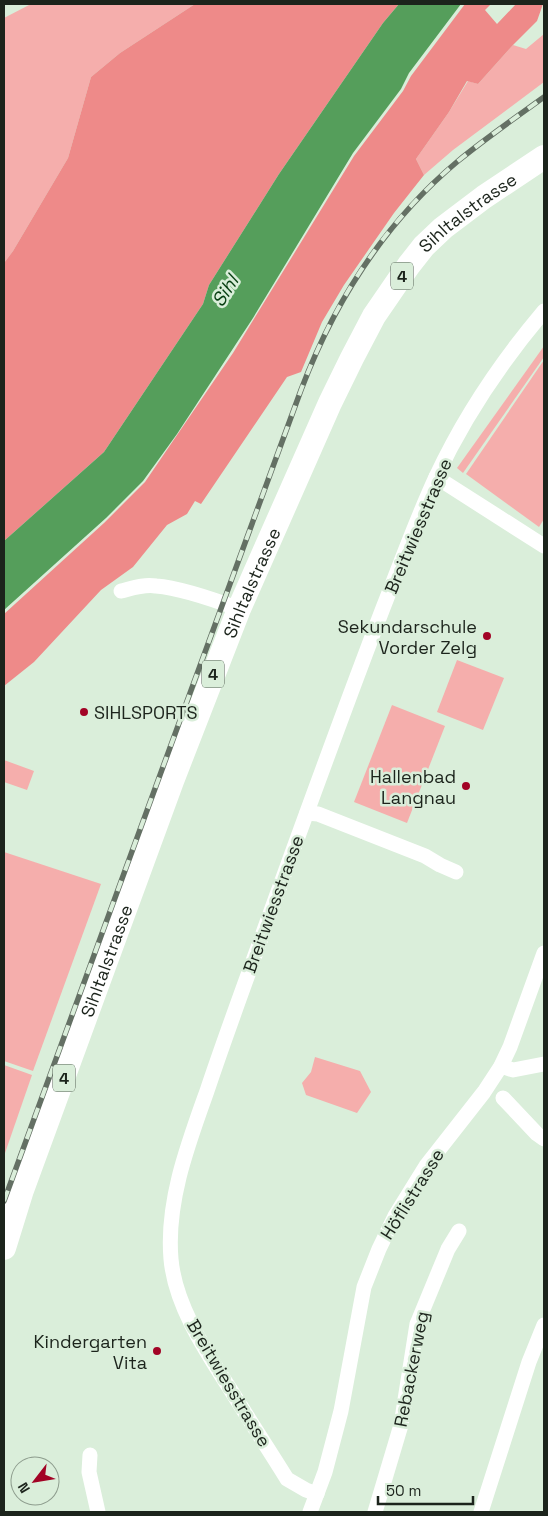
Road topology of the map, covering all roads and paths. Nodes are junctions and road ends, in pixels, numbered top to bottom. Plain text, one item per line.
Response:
1 (544, 157) edge
2 (544, 311) edge
3 (436, 477) junction
4 (544, 546) edge
5 (121, 591) dead end
6 (238, 609) junction
7 (307, 813) junction
8 (456, 872) dead end
9 (544, 953) edge
10 (544, 1064) edge
11 (501, 1066) junction
12 (502, 1098) dead end
13 (544, 1139) edge
14 (459, 1231) dead end
15 (4, 1248) edge
16 (544, 1325) edge
17 (90, 1454) dead end
18 (317, 1494) junction
19 (98, 1512) edge
20 (310, 1512) edge
21 (375, 1512) edge
22 (481, 1512) edge

1 - 6 main road, Sihltalstrasse / 4
2 - 3 street, Breitwiesstrasse
3 - 4 street
3 - 7 street, Breitwiesstrasse
5 - 6 street
6 - 15 main road, Sihltalstrasse / 4
7 - 8 street
7 - 18 street, Breitwiesstrasse
9 - 11 street, Höflistrasse
10 - 11 street
11 - 18 street, Höflistrasse
12 - 13 street
14 - 21 street, Rebackerweg
16 - 22 street
17 - 19 street
18 - 20 street, Höflistrasse

